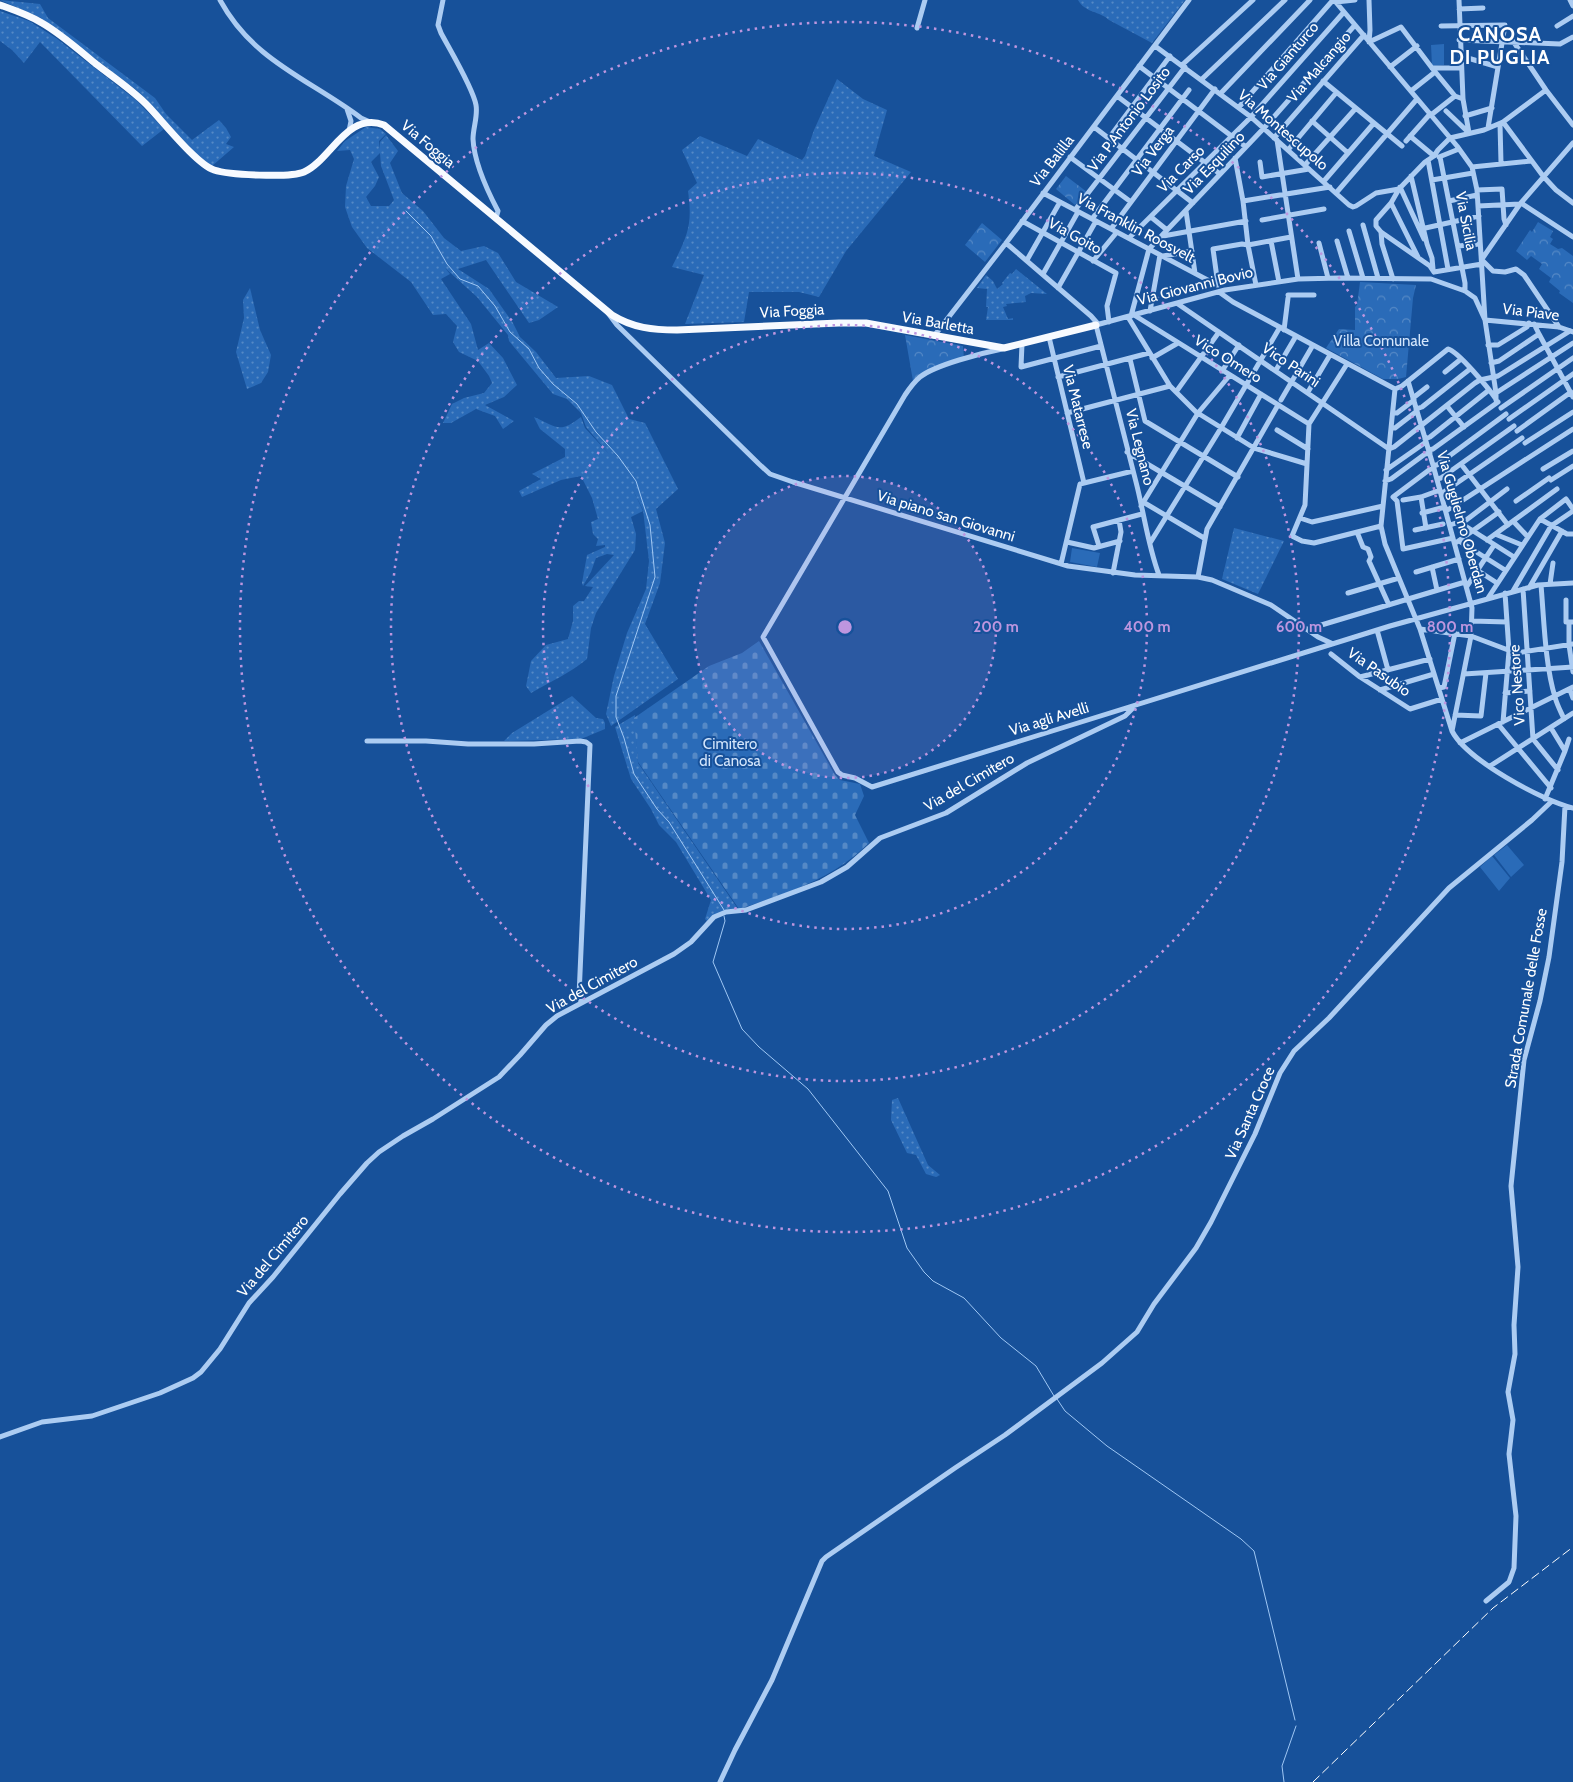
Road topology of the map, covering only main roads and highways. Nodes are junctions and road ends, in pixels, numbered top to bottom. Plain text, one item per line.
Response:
1 (0, 6) edge
2 (866, 323) joint
3 (1097, 325) road end
4 (1004, 348) joint

1 - 2 main road, Via Foggia
2 - 4 main road, Via Barletta
3 - 4 main road, Via Giovanni Bovio

